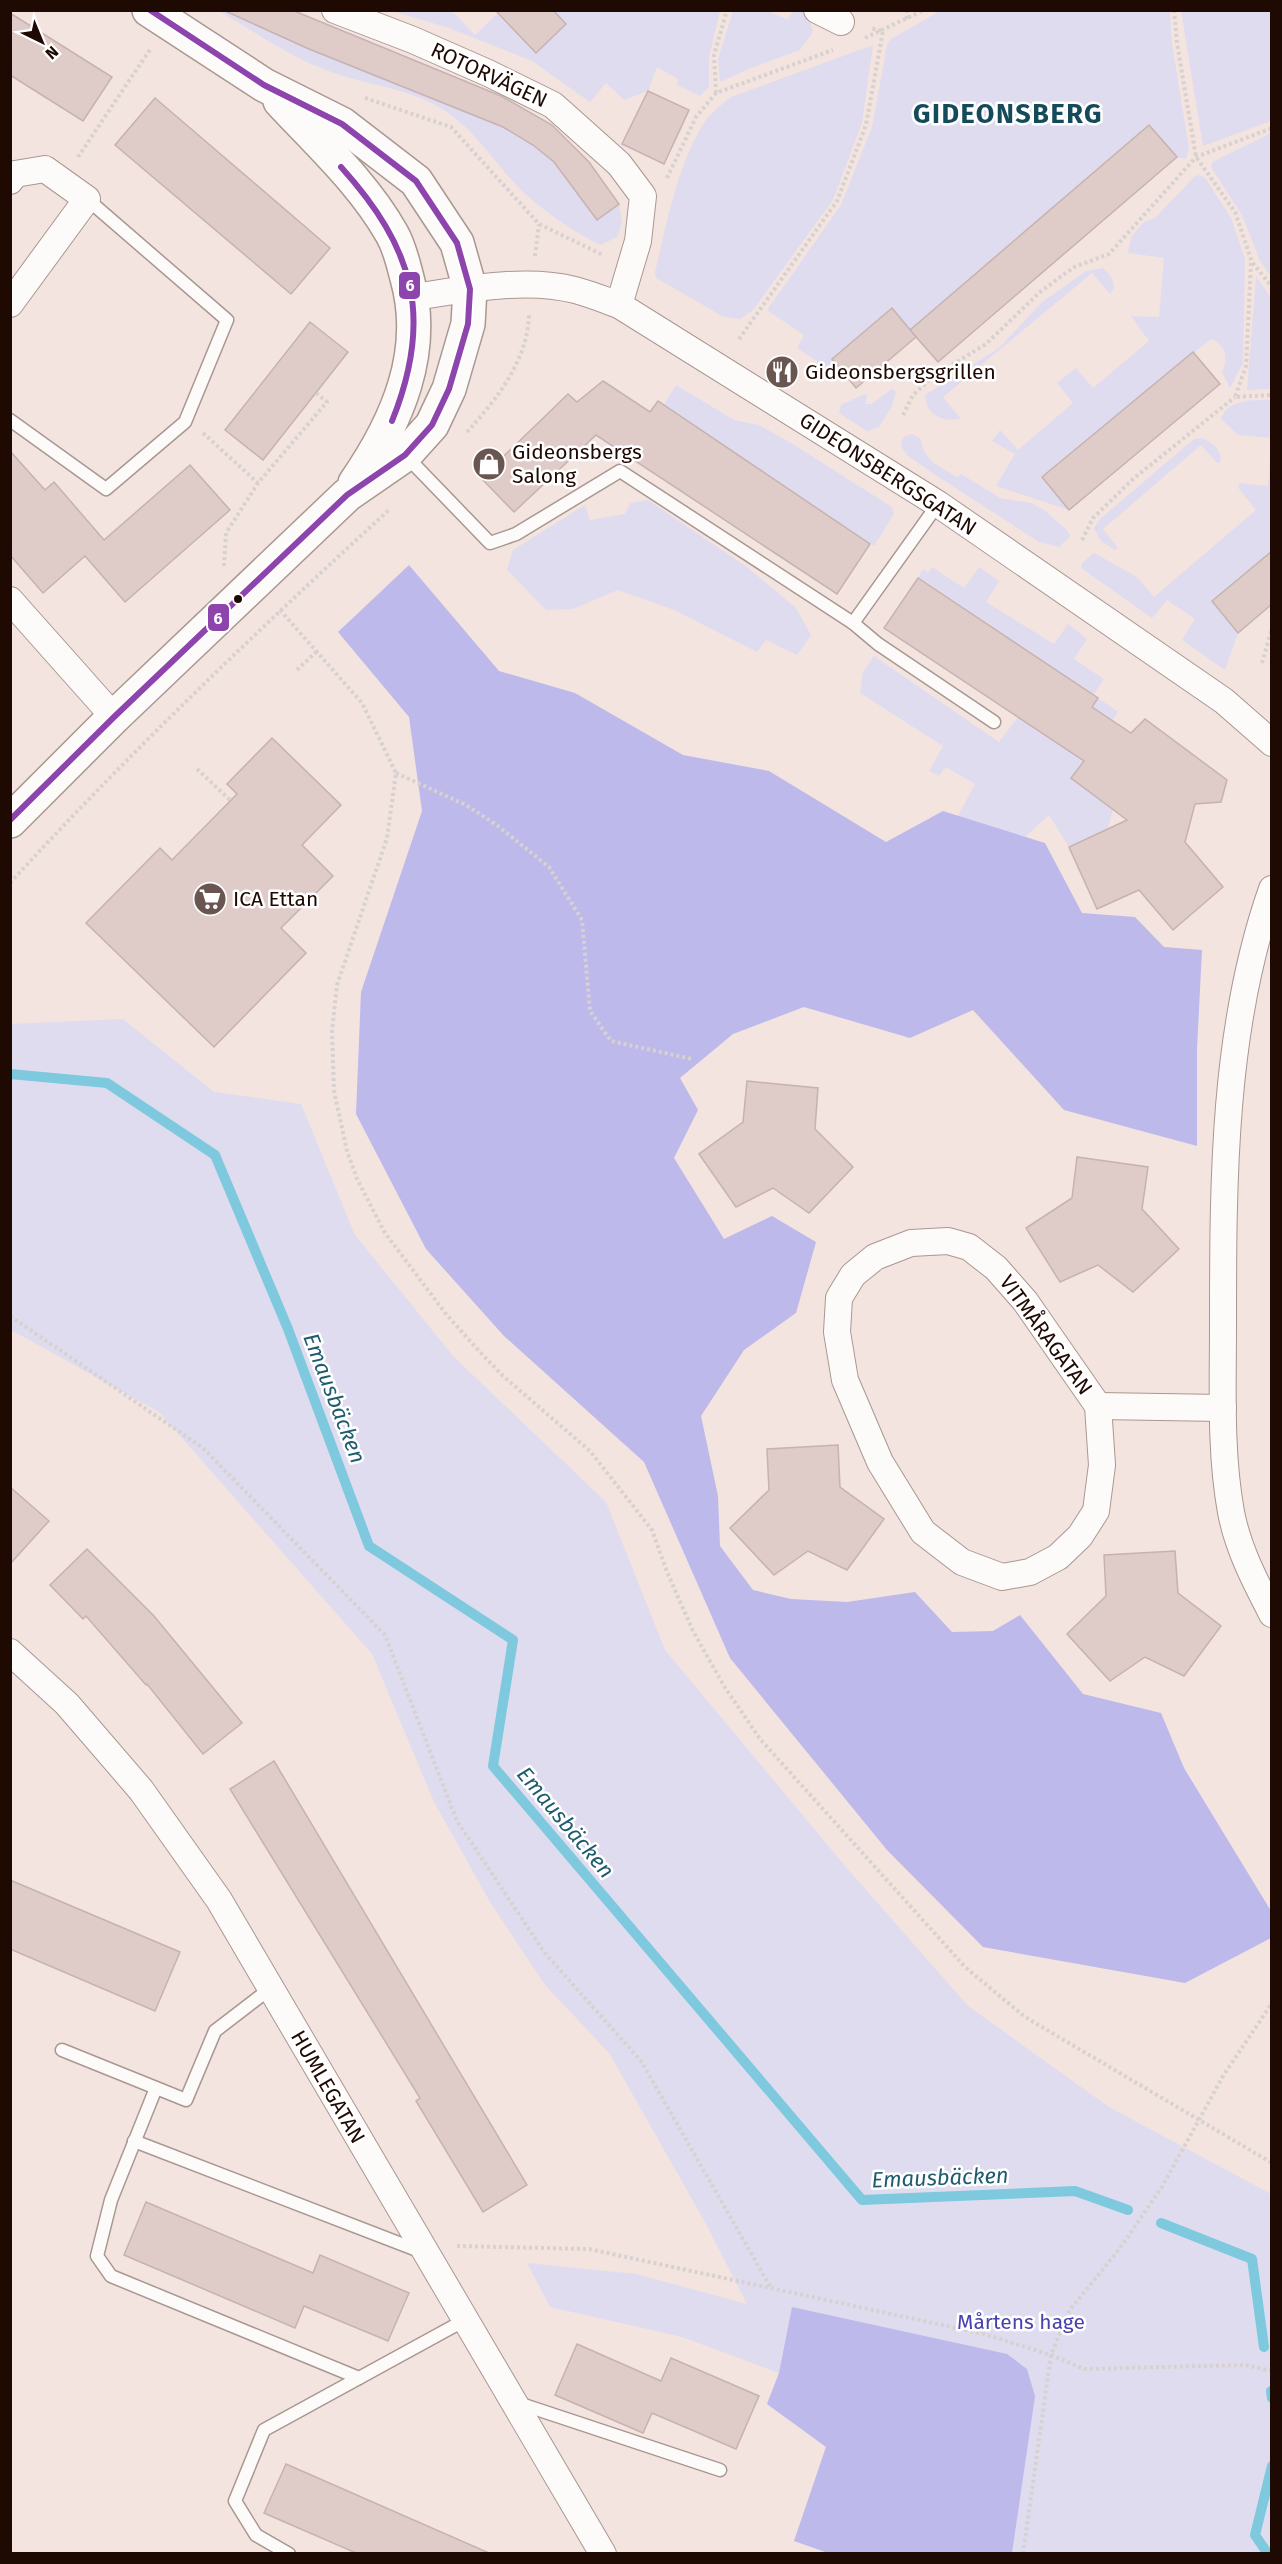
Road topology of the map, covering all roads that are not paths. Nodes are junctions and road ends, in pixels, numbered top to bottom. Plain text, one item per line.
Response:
1 (335, 10) edge
2 (817, 10) edge
3 (841, 22) dead end
4 (153, 26) edge
5 (264, 85) junction
6 (10, 180) edge
7 (87, 199) junction
8 (470, 289) junction
9 (413, 297) junction
10 (10, 304) edge
11 (619, 305) junction
12 (10, 420) edge
13 (405, 455) junction
14 (347, 495) junction
15 (938, 504) junction
16 (10, 600) edge
17 (853, 623) junction
18 (114, 717) junction
19 (994, 722) dead end
20 (1272, 743) edge
21 (10, 821) edge
22 (1271, 894) edge
23 (1098, 1406) junction
24 (1223, 1408) junction
25 (1272, 1614) edge
26 (10, 1652) edge
27 (271, 1988) junction
28 (62, 2050) dead end
29 (156, 2088) junction
30 (134, 2141) junction
31 (426, 2253) junction
32 (465, 2320) junction
33 (359, 2378) junction
34 (514, 2402) junction
35 (720, 2470) dead end
36 (289, 2553) edge
37 (603, 2553) edge

1 - 11 street, ROTORVÄGEN
2 - 3 street
4 - 5 street
5 - 8 street
5 - 9 street
6 - 7 street
7 - 10 street
7 - 12 lane
8 - 9 street, GIDEONSBERGSGATAN
8 - 11 street, GIDEONSBERGSGATAN
8 - 13 street
9 - 14 street
11 - 15 street, GIDEONSBERGSGATAN
13 - 14 street
13 - 17 lane
14 - 18 street
15 - 17 lane
15 - 20 street, GIDEONSBERGSGATAN
16 - 18 street
17 - 19 lane
18 - 21 street
22 - 24 street
23 - 23 street, VITMÅRAGATAN
23 - 24 street, VITMÅRAGATAN
24 - 25 street
26 - 27 street, HUMLEGATAN
27 - 29 lane
27 - 31 street, HUMLEGATAN
28 - 29 lane
29 - 30 lane
30 - 31 lane
30 - 33 lane
31 - 32 street, HUMLEGATAN
32 - 33 lane
32 - 34 street, HUMLEGATAN
33 - 36 lane
34 - 35 lane
34 - 37 street, HUMLEGATAN

